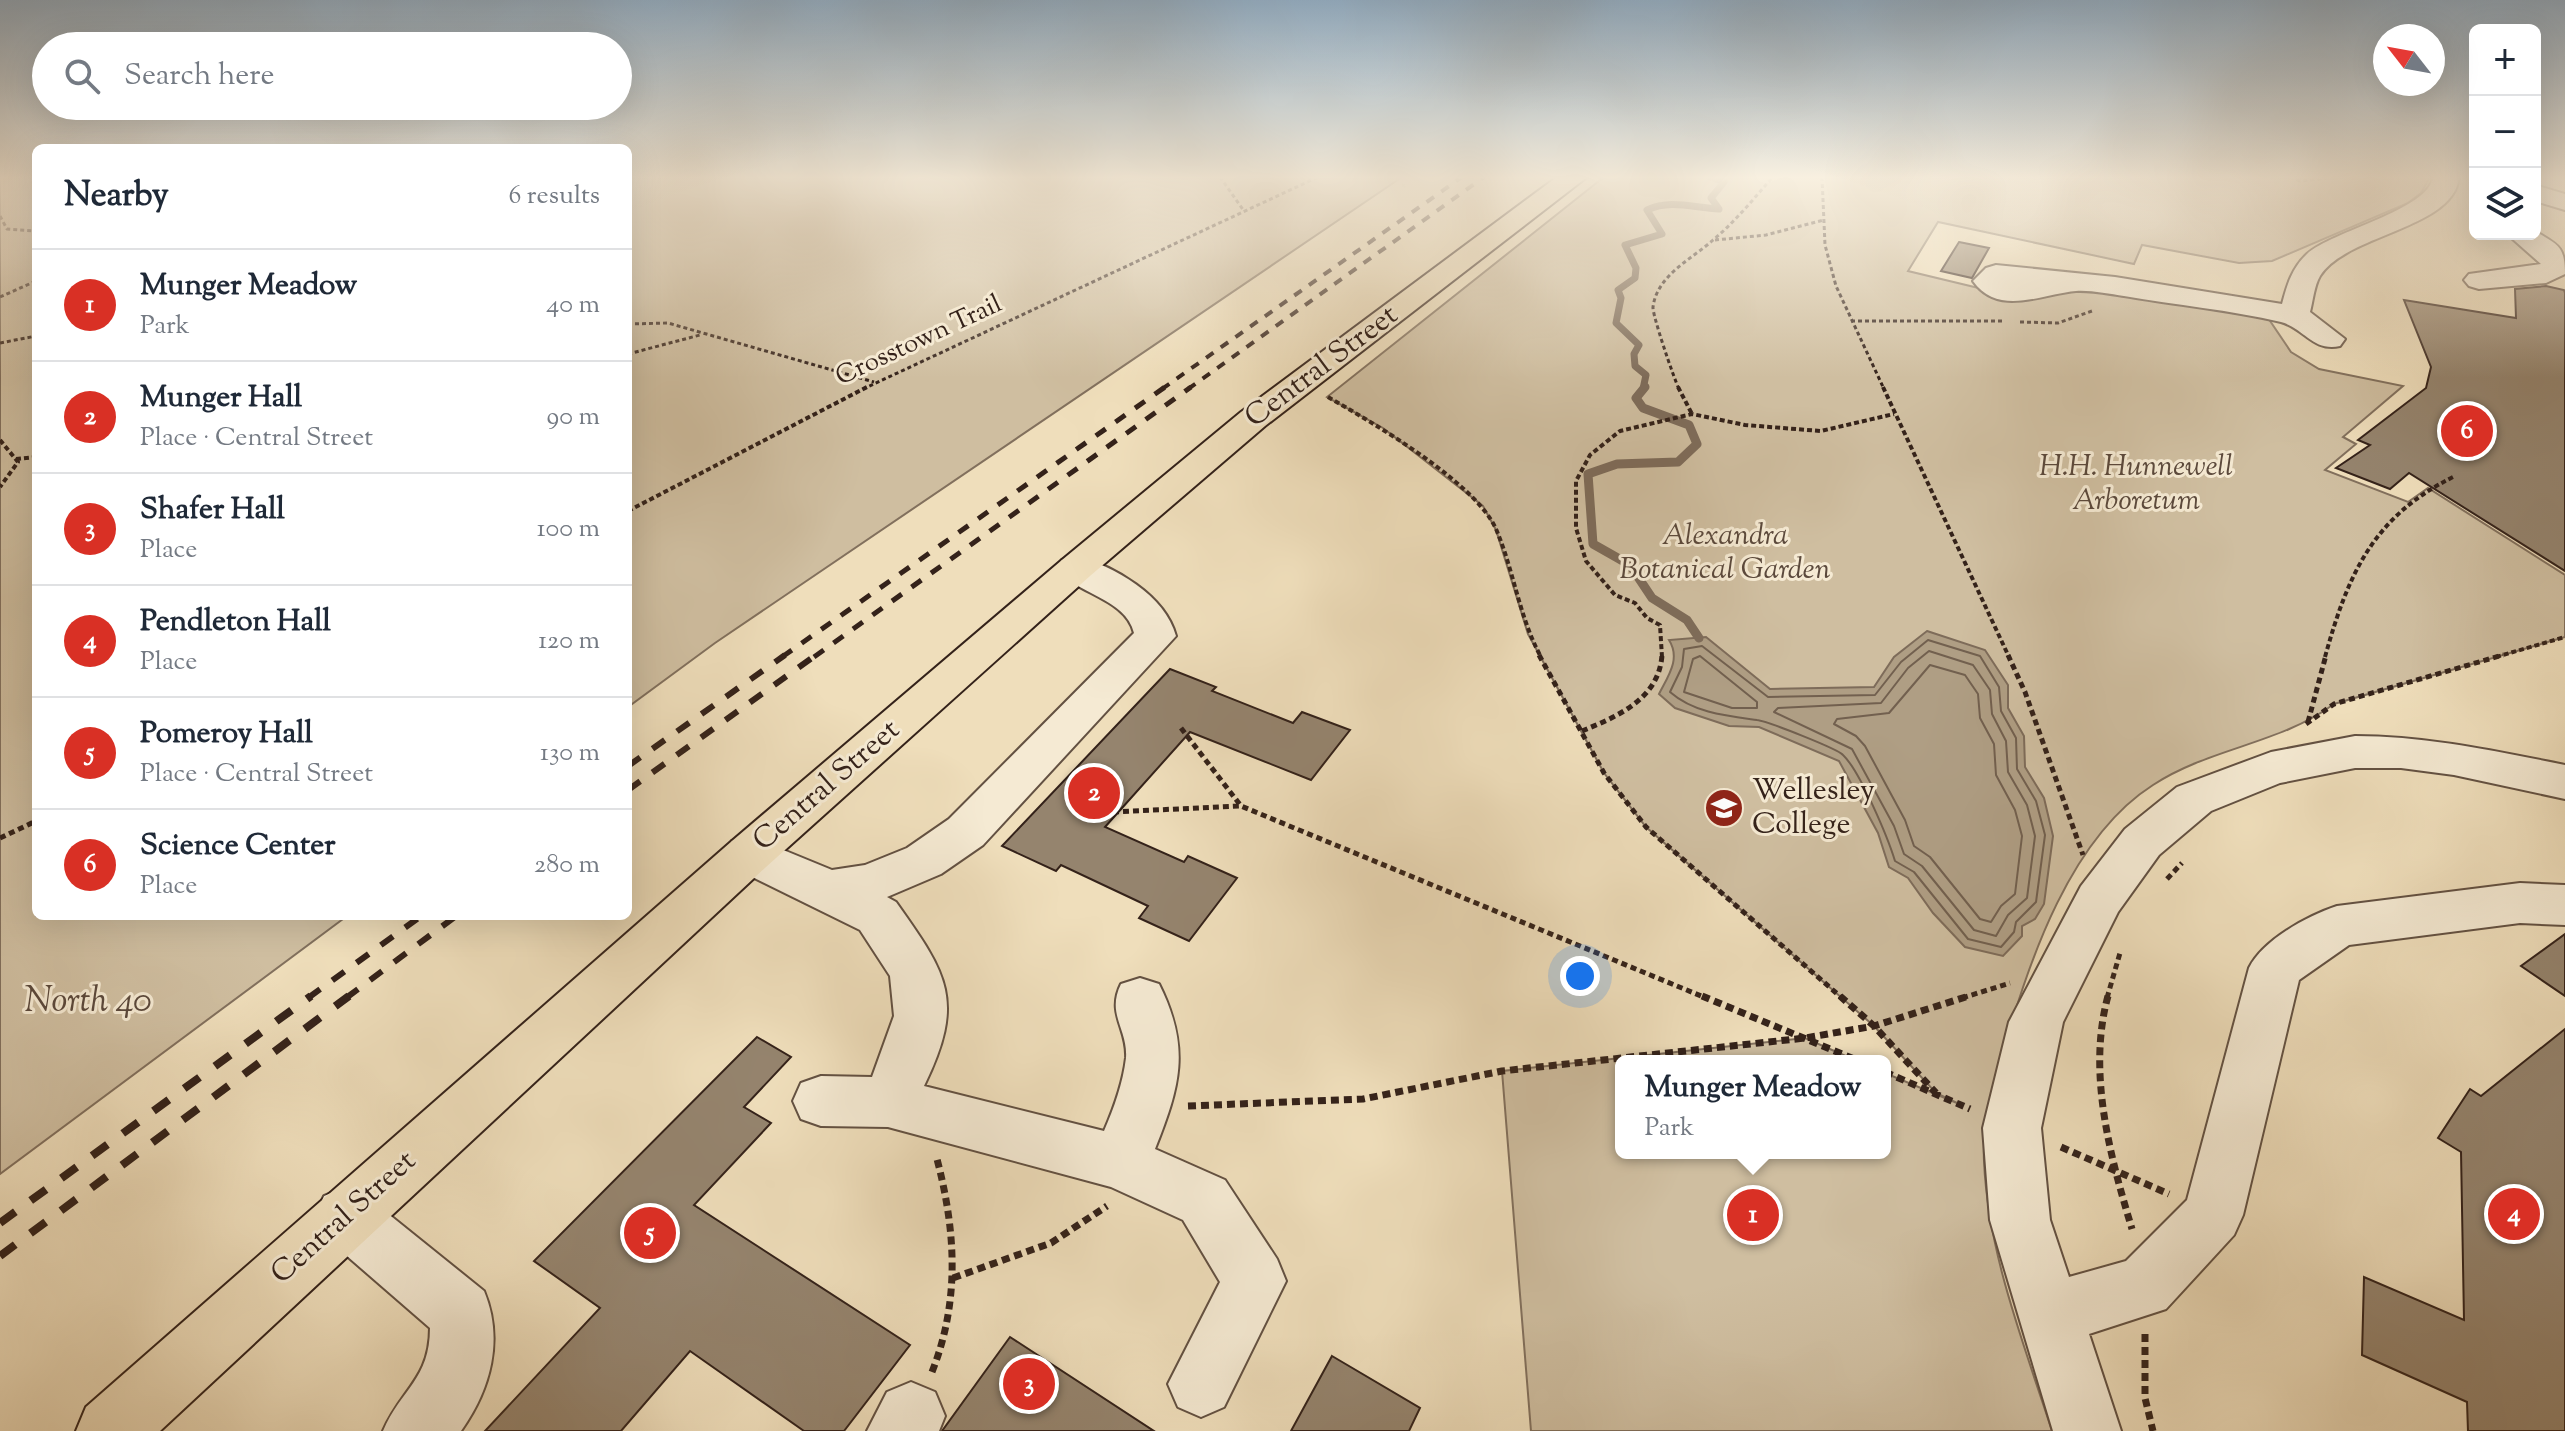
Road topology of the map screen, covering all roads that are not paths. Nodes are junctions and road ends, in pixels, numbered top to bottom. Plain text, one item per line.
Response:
1 (1485, 244) edge
2 (2342, 244) edge
3 (2536, 244) edge
4 (2479, 280) dead end
5 (2076, 282) dead end
6 (2294, 315) junction
7 (2329, 339) dead end
8 (1076, 568) junction
9 (2565, 782) edge
10 (749, 854) junction
11 (828, 890) junction
12 (2565, 905) edge
13 (1140, 1000) dead end
14 (821, 1101) dead end
15 (906, 1107) junction
16 (1132, 1168) junction
17 (345, 1216) junction
18 (2050, 1314) junction
19 (1201, 1384) dead end
20 (110, 1431) edge
21 (417, 1431) edge
22 (2087, 1431) edge

1 - 8 main road, Central Street
2 - 6 lane
3 - 4 lane
5 - 6 lane
6 - 7 lane
8 - 10 main road, Central Street
8 - 11 lane
9 - 18 lane
10 - 11 lane
10 - 17 main road, Central Street
11 - 15 lane
12 - 18 lane
13 - 16 lane
14 - 15 lane
15 - 16 lane
16 - 19 lane
17 - 20 main road, Central Street
17 - 21 lane
18 - 22 lane

